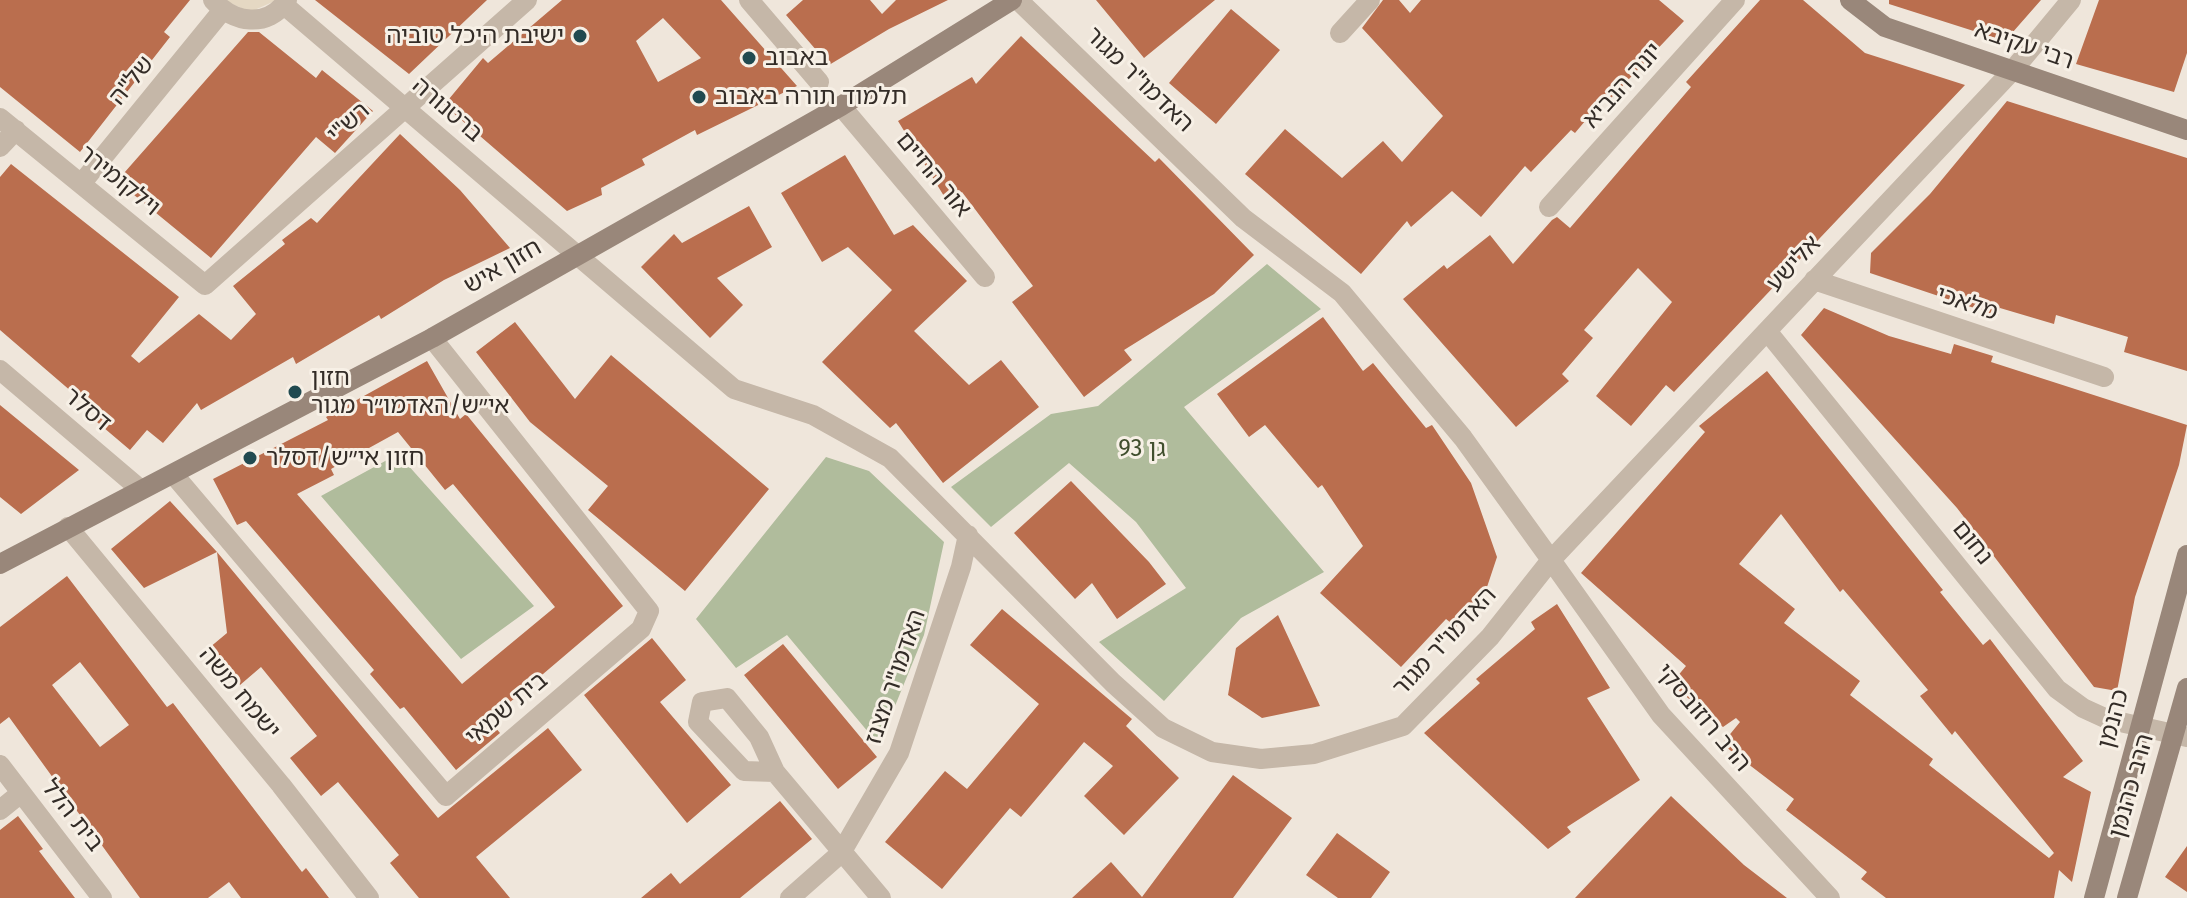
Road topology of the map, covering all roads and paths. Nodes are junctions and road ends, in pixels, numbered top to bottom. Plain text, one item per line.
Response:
1 (527, 0) edge
2 (749, 0) edge
3 (1015, 0) edge
4 (1370, 0) edge
5 (1735, 0) edge
6 (1850, 0) edge
7 (2071, 0) edge
8 (286, 3) edge
9 (218, 5) edge
10 (1340, 33) dead end
11 (2013, 70) junction
12 (819, 82) dead end
13 (841, 106) junction
14 (405, 108) junction
15 (8, 124) edge
16 (2187, 130) edge
17 (0, 147) edge
18 (81, 184) junction
19 (1549, 207) dead end
20 (576, 255) junction
21 (985, 277) dead end
22 (1814, 280) junction
23 (205, 285) joint
24 (1767, 331) junction
25 (432, 338) junction
26 (0, 370) edge
27 (2104, 377) dead end
28 (174, 475) junction
29 (140, 489) junction
30 (68, 527) junction
31 (968, 535) junction
32 (2187, 555) edge
33 (1551, 560) junction
34 (3, 565) edge
35 (2187, 688) edge
36 (2139, 727) junction
37 (2181, 735) edge
38 (0, 765) edge
39 (775, 772) dead end
40 (21, 793) junction
41 (0, 810) edge
42 (841, 853) junction
43 (368, 897) edge
44 (102, 898) edge
45 (790, 898) edge
46 (881, 898) edge
47 (1830, 898) edge
48 (2094, 898) edge
49 (2127, 898) edge

1 - 14 street, רש"י
2 - 12 street
3 - 13 street, חזון איש
3 - 33 street, האדמו"ר מגור
4 - 10 street
5 - 19 street, יונה הנביא
6 - 11 street, רבי עקיבא
7 - 11 street, אלישע
8 - 9 street
8 - 14 street, ברטנורה
9 - 18 street, של"ה
11 - 16 street, רבי עקיבא
11 - 22 street, אלישע
13 - 20 street, חזון איש
13 - 21 street, אור החיים
14 - 20 street, ברטנורה
14 - 23 street, רש"י
15 - 17 street
15 - 18 street, וילקומירר
18 - 23 street, וילקומירר
20 - 25 street, חזון איש
20 - 31 street, האדמו"ר מגור
22 - 24 street, אלישע
22 - 27 street, מלאכי
24 - 33 street, אלישע
24 - 36 street, נחום
25 - 28 street, חזון איש
25 - 28 street, בית שמאי
26 - 29 street, דסלר
28 - 29 street, חזון איש
29 - 30 street, חזון איש
30 - 34 street, חזון איש
30 - 43 street, ישמח משה
31 - 33 street, האדמו"ר מגור
31 - 42 street, האדמו"ר מצנז
32 - 36 street, כהנמן
33 - 47 street, הרב רוזובסקי
35 - 37 street, הרב כהנמן
36 - 37 street, נחום
36 - 48 street, כהנמן
37 - 49 street, הרב כהנמן
38 - 40 street, בית הלל
39 - 42 street
40 - 41 street
40 - 44 street, בית הלל
42 - 45 street, האדמו"ר מצנז
42 - 46 street

